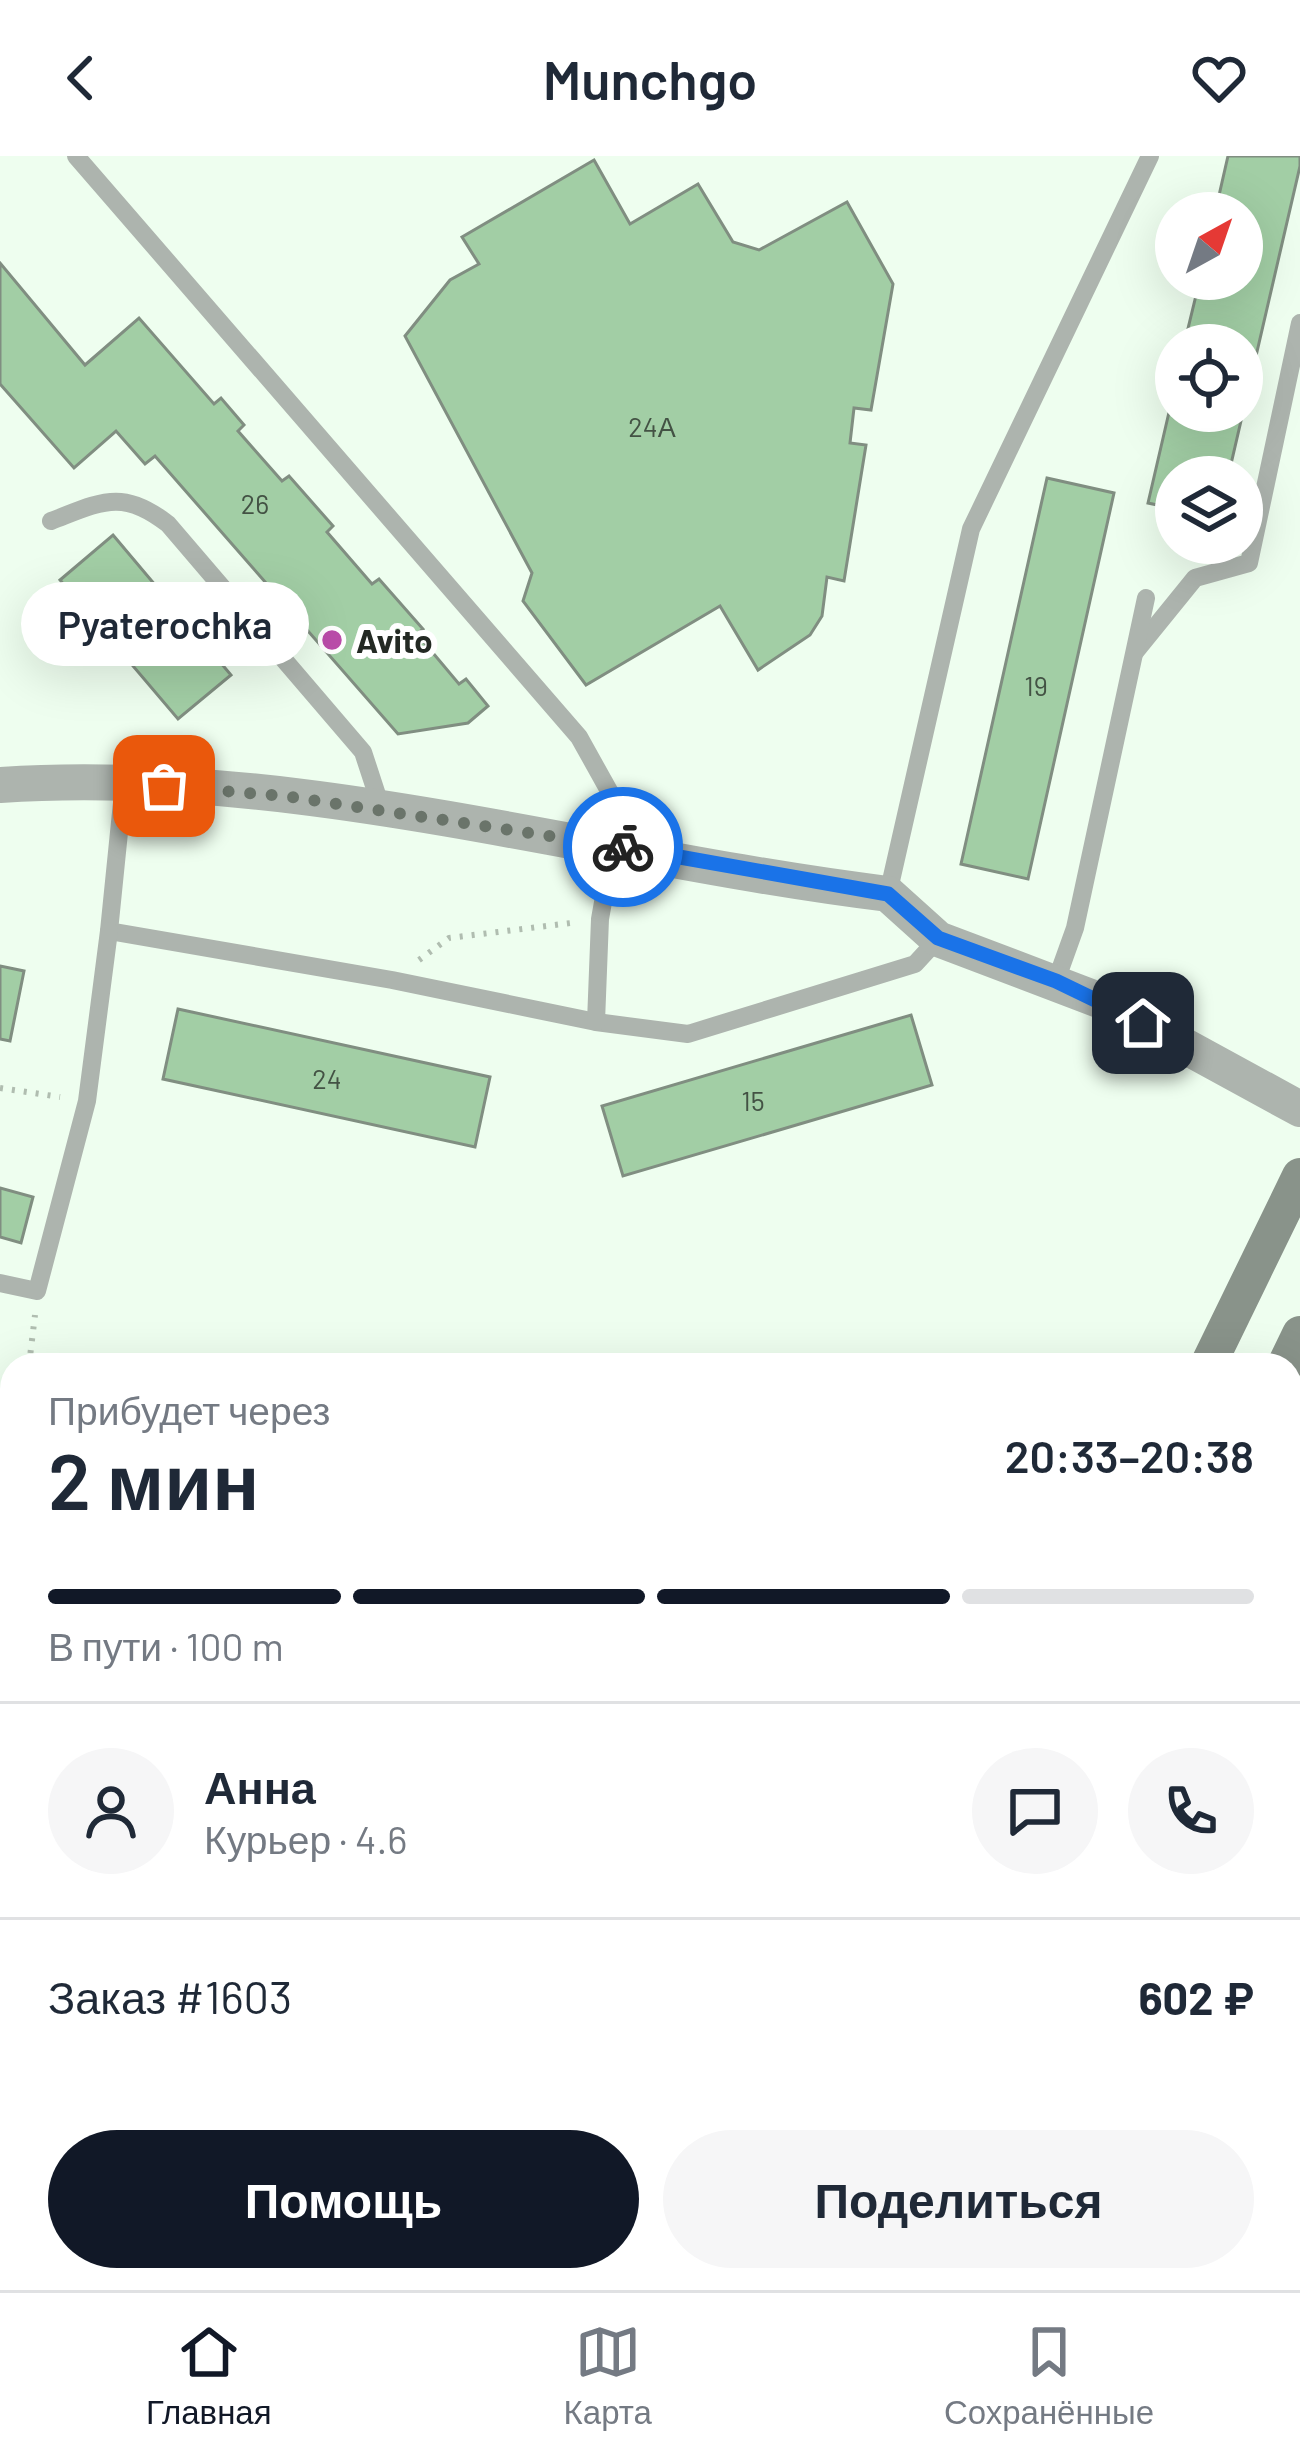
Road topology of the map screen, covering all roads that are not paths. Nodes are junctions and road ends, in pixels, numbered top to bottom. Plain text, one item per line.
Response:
1 (76, 156) edge
2 (1150, 156) edge
3 (1300, 323) edge
4 (51, 521) dead end
5 (1146, 598) dead end
6 (1135, 652) junction
7 (124, 783) junction
8 (0, 784) edge
9 (382, 811) junction
10 (627, 848) junction
11 (888, 894) junction
12 (109, 931) junction
13 (938, 938) junction
14 (1056, 981) junction
15 (596, 1022) junction
16 (1300, 1109) edge
17 (1300, 1176) edge
18 (0, 1282) edge
19 (1214, 1353) edge

1 - 10 lane
2 - 11 lane
3 - 6 lane
4 - 9 lane
5 - 6 lane
6 - 14 lane
7 - 8 street
7 - 9 street
7 - 12 lane
9 - 10 street
10 - 11 street
10 - 15 lane
11 - 13 street
12 - 15 lane
12 - 18 lane
13 - 14 street
13 - 15 lane
14 - 16 street
17 - 19 main road

